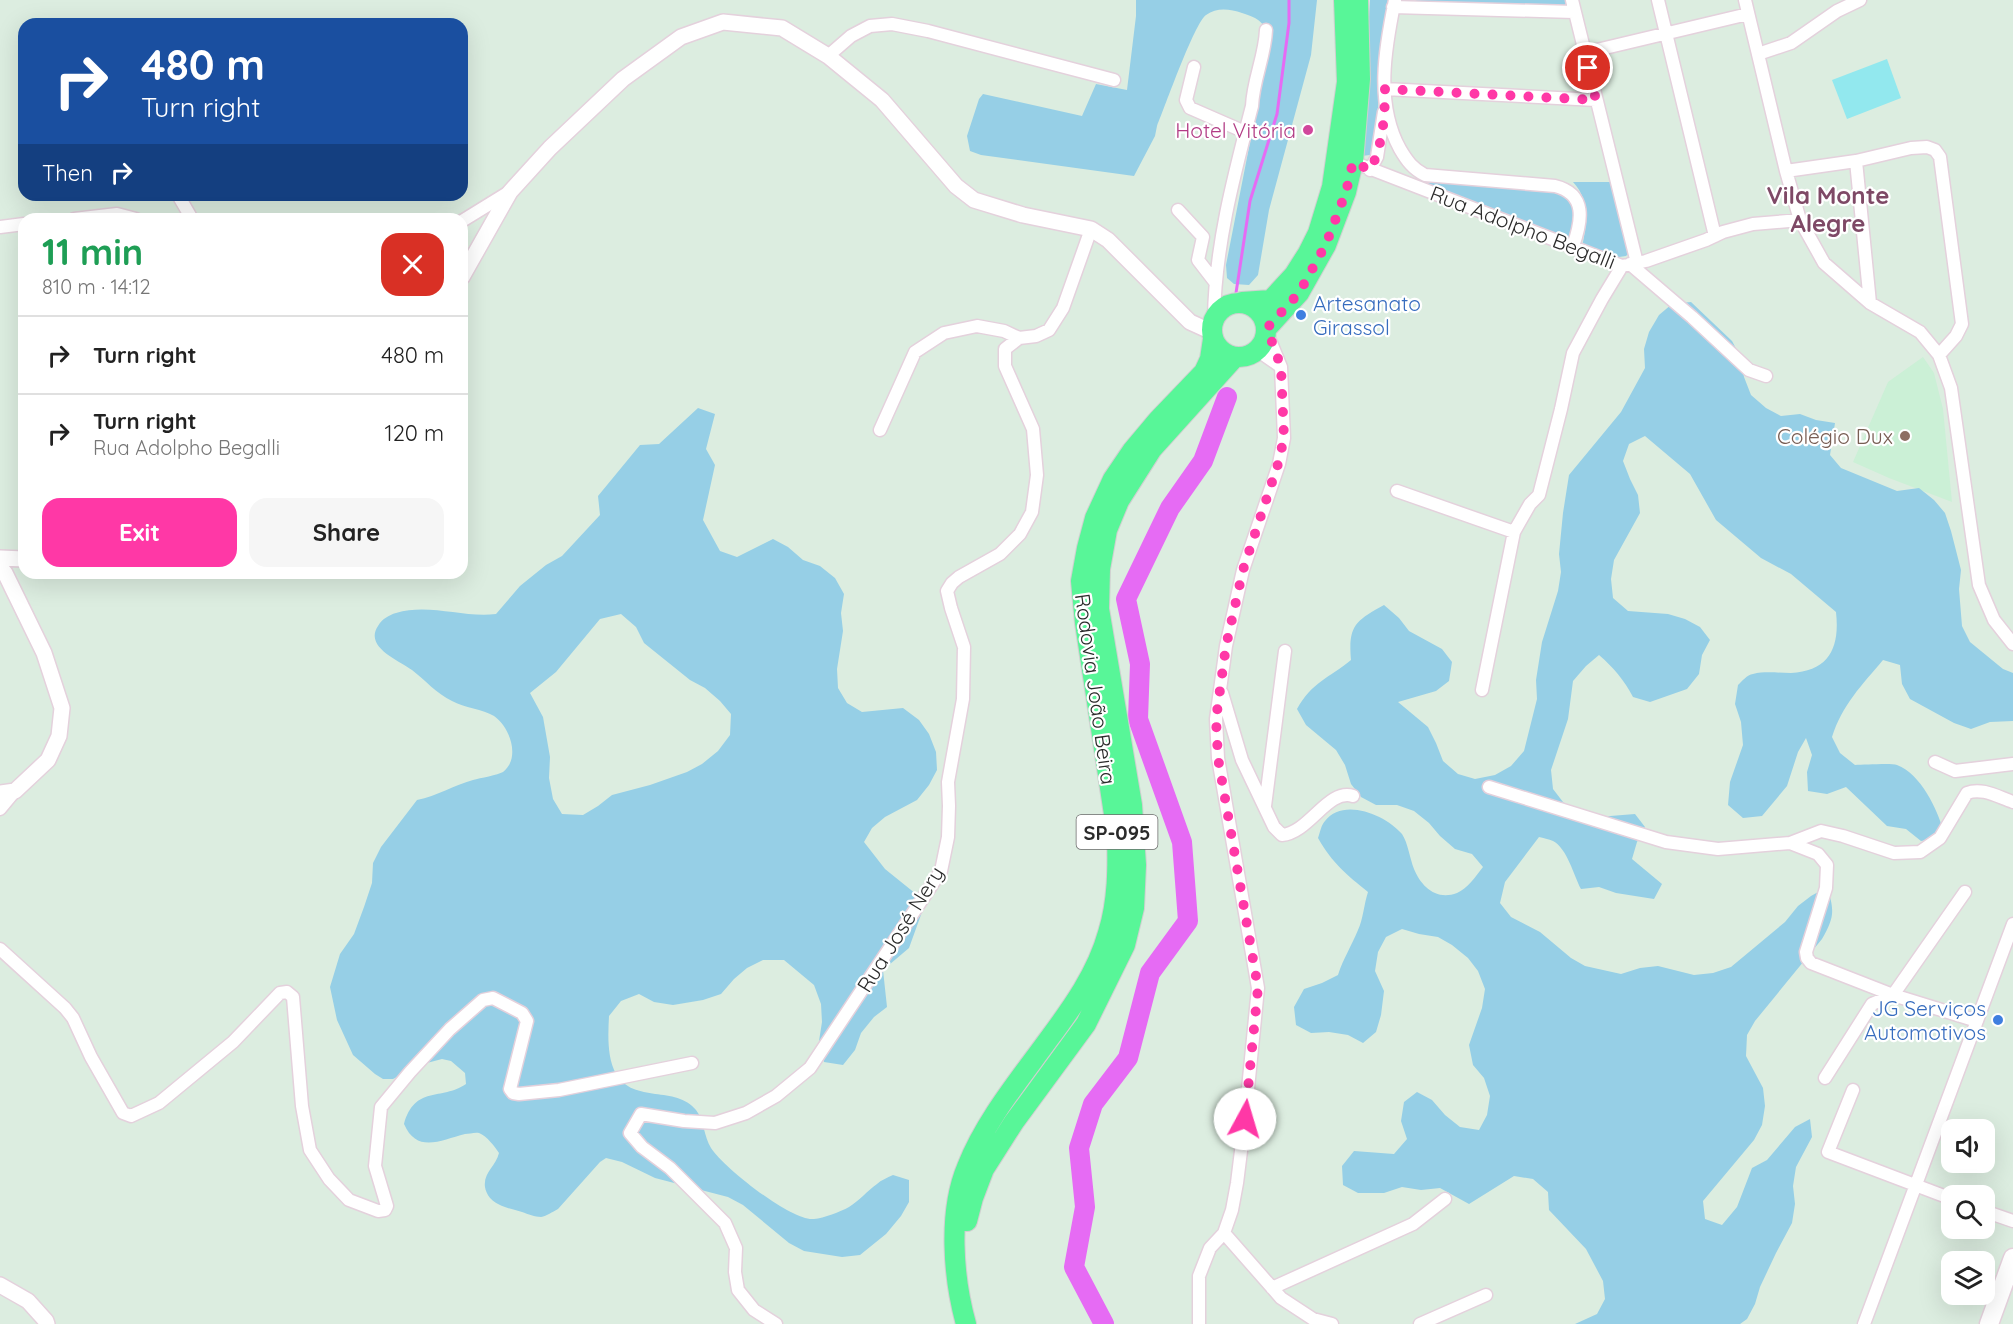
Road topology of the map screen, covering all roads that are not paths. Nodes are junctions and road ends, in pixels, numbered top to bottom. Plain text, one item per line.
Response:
1 (1344, 0) edge
2 (1358, 0) edge
3 (1658, 0) edge
4 (1745, 0) edge
5 (1860, 0) edge
6 (1394, 4) edge
7 (1573, 6) edge
8 (1836, 6) edge
9 (1748, 14) junction
10 (1266, 30) dead end
11 (1666, 34) junction
12 (1584, 53) junction
13 (1758, 54) junction
14 (828, 56) junction
15 (1194, 67) dead end
16 (1114, 80) dead end
17 (1385, 89) junction
18 (1596, 100) junction
19 (1385, 108) junction
20 (1245, 132) junction
21 (1856, 160) junction
22 (1361, 166) junction
23 (1415, 171) junction
24 (1786, 171) junction
25 (1412, 185) junction
26 (510, 192) junction
27 (1178, 210) dead end
28 (468, 216) edge
29 (1800, 220) junction
30 (18, 225) edge
31 (0, 227) edge
32 (1091, 229) junction
33 (1715, 236) junction
34 (1573, 246) junction
35 (1630, 264) junction
36 (468, 266) edge
37 (1215, 282) junction
38 (1242, 302) junction
39 (1870, 303) junction
40 (1213, 330) junction
41 (1267, 330) junction
42 (1920, 332) junction
43 (1019, 338) junction
44 (1948, 344) junction
45 (1257, 350) junction
46 (1939, 355) junction
47 (1235, 357) junction
48 (1281, 367) junction
49 (1767, 376) dead end
50 (880, 430) dead end
51 (1397, 491) dead end
52 (1514, 532) junction
53 (0, 558) edge
54 (18, 559) edge
55 (0, 567) edge
56 (2013, 644) edge
57 (1285, 651) dead end
58 (1220, 686) junction
59 (1482, 690) dead end
60 (1935, 762) dead end
61 (2013, 764) edge
62 (1961, 770) junction
63 (1489, 787) dead end
64 (1971, 791) junction
65 (7, 792) edge
66 (1353, 796) dead end
67 (2013, 802) edge
68 (1265, 807) junction
69 (0, 809) edge
70 (1790, 843) junction
71 (1965, 892) dead end
72 (2013, 924) edge
73 (0, 949) edge
74 (1893, 995) junction
75 (1977, 1021) junction
76 (692, 1063) dead end
77 (1825, 1078) dead end
78 (1853, 1090) dead end
79 (1916, 1185) junction
80 (1941, 1194) edge
81 (1445, 1199) dead end
82 (1995, 1215) edge
83 (2013, 1221) edge
84 (1224, 1233) junction
85 (2013, 1258) edge
86 (0, 1285) edge
87 (1272, 1288) junction
88 (1486, 1295) dead end
89 (47, 1324) edge
90 (776, 1324) edge
91 (966, 1324) edge
92 (979, 1324) edge
93 (1199, 1324) edge
94 (1332, 1324) edge
95 (1420, 1324) edge
96 (1864, 1324) edge
97 (1989, 1324) edge

1 - 38 main road
2 - 22 main road
3 - 11 street
4 - 9 street
5 - 8 street
6 - 7 street
6 - 17 street
7 - 12 street
8 - 13 street
9 - 11 street
9 - 13 street
10 - 20 street
11 - 12 street
11 - 33 street
12 - 18 street
13 - 24 street
14 - 16 street
14 - 26 street
14 - 32 street
15 - 20 street
17 - 18 street
17 - 19 street
18 - 35 street
19 - 22 street
19 - 23 street
20 - 37 street
21 - 24 street
21 - 39 street
21 - 44 street
22 - 25 street, Rua Adolpho Begalli
22 - 41 main road
23 - 25 street
23 - 34 street
24 - 29 street
25 - 34 street, Rua Adolpho Begalli
26 - 28 street
26 - 36 street
27 - 37 street
29 - 33 street, Rua Adolpho Begalli
29 - 39 street
30 - 31 street
32 - 40 street
32 - 43 street
33 - 35 street, Rua Adolpho Begalli
34 - 35 street, Rua Adolpho Begalli
35 - 49 street
35 - 52 street
37 - 40 street
38 - 40 main road
38 - 41 main road
39 - 42 street
40 - 47 main road
40 - 91 main road, Rodovia João Beira / SP-095
41 - 45 main road
41 - 48 street
42 - 44 street
42 - 46 street
43 - 50 street
43 - 90 street, Rua José Nery
44 - 46 street
45 - 47 main road, SP-095
45 - 48 street
46 - 56 street
47 - 92 main road, Rodovia João Beira / SP-095
48 - 58 street
51 - 52 street
52 - 59 street
53 - 54 street
55 - 65 street
57 - 68 street
58 - 68 street
58 - 84 street
60 - 62 street
61 - 62 street
62 - 64 street
63 - 70 street
64 - 67 street
64 - 70 street
65 - 69 street
66 - 68 street
70 - 74 street
71 - 74 street
72 - 75 street
73 - 76 street
74 - 75 street
74 - 77 street
75 - 79 street
78 - 79 street
79 - 80 street
79 - 96 street
81 - 87 street
82 - 83 street
84 - 87 street
84 - 93 street
85 - 97 main road
86 - 89 street
87 - 94 street
88 - 95 street

